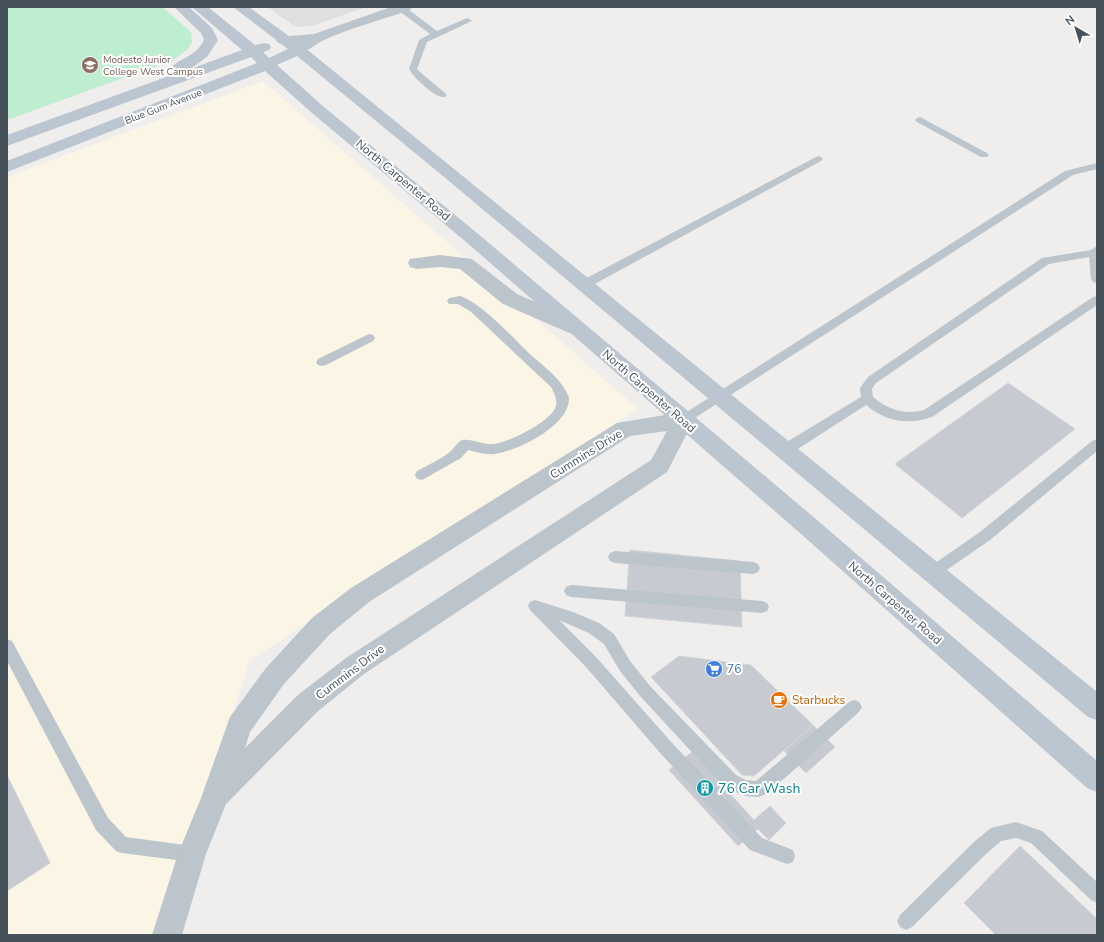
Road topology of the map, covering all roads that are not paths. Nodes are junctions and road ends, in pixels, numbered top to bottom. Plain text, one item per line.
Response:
1 (181, 7) edge
2 (199, 7) edge
3 (240, 7) edge
4 (403, 8) edge
5 (468, 21) dead end
6 (436, 34) junction
7 (316, 38) junction
8 (284, 40) junction
9 (299, 50) junction
10 (253, 51) junction
11 (267, 65) junction
12 (442, 95) dead end
13 (920, 120) dead end
14 (11, 139) edge
15 (984, 155) dead end
16 (818, 159) dead end
17 (1097, 166) edge
18 (7, 167) edge
19 (1095, 252) edge
20 (417, 263) dead end
21 (1097, 279) edge
22 (585, 284) junction
23 (1097, 300) edge
24 (453, 301) dead end
25 (574, 327) junction
26 (369, 338) dead end
27 (322, 362) dead end
28 (720, 396) junction
29 (867, 399) junction
30 (683, 420) junction
31 (1097, 444) edge
32 (785, 450) junction
33 (422, 475) dead end
34 (614, 557) dead end
35 (753, 568) dead end
36 (933, 572) junction
37 (571, 591) dead end
38 (762, 607) dead end
39 (7, 646) edge
40 (854, 707) dead end
41 (1097, 708) edge
42 (1097, 779) edge
43 (215, 798) junction
44 (192, 854) junction
45 (787, 856) dead end
46 (1097, 894) edge
47 (906, 920) dead end
48 (167, 935) edge

1 - 14 main road
2 - 10 main road, North Carpenter Road
3 - 8 main road
4 - 6 lane
4 - 7 street, Blue Gum Avenue
5 - 6 lane
6 - 12 lane
7 - 8 street, Blue Gum Avenue
7 - 9 street, Blue Gum Avenue
8 - 9 main road
8 - 10 main road, Blue Gum Avenue
9 - 11 main road, Blue Gum Avenue
9 - 22 main road
10 - 11 main road, North Carpenter Road
10 - 14 main road, Blue Gum Avenue
11 - 18 main road, Blue Gum Avenue
11 - 25 main road, North Carpenter Road
13 - 15 lane
16 - 22 lane
17 - 28 lane
19 - 21 lane
19 - 29 lane
20 - 25 street
22 - 28 main road
23 - 29 lane
24 - 33 lane
25 - 30 main road, North Carpenter Road
26 - 27 lane
28 - 30 lane
28 - 32 main road
29 - 32 lane
30 - 42 main road, North Carpenter Road
30 - 43 street, Cummins Drive
30 - 43 street, Cummins Drive
31 - 36 lane
32 - 36 main road
34 - 35 lane
36 - 41 main road
37 - 38 lane
39 - 44 lane
40 - 45 lane
43 - 44 street, Cummins Drive
44 - 48 street, Cummins Drive
46 - 47 lane

